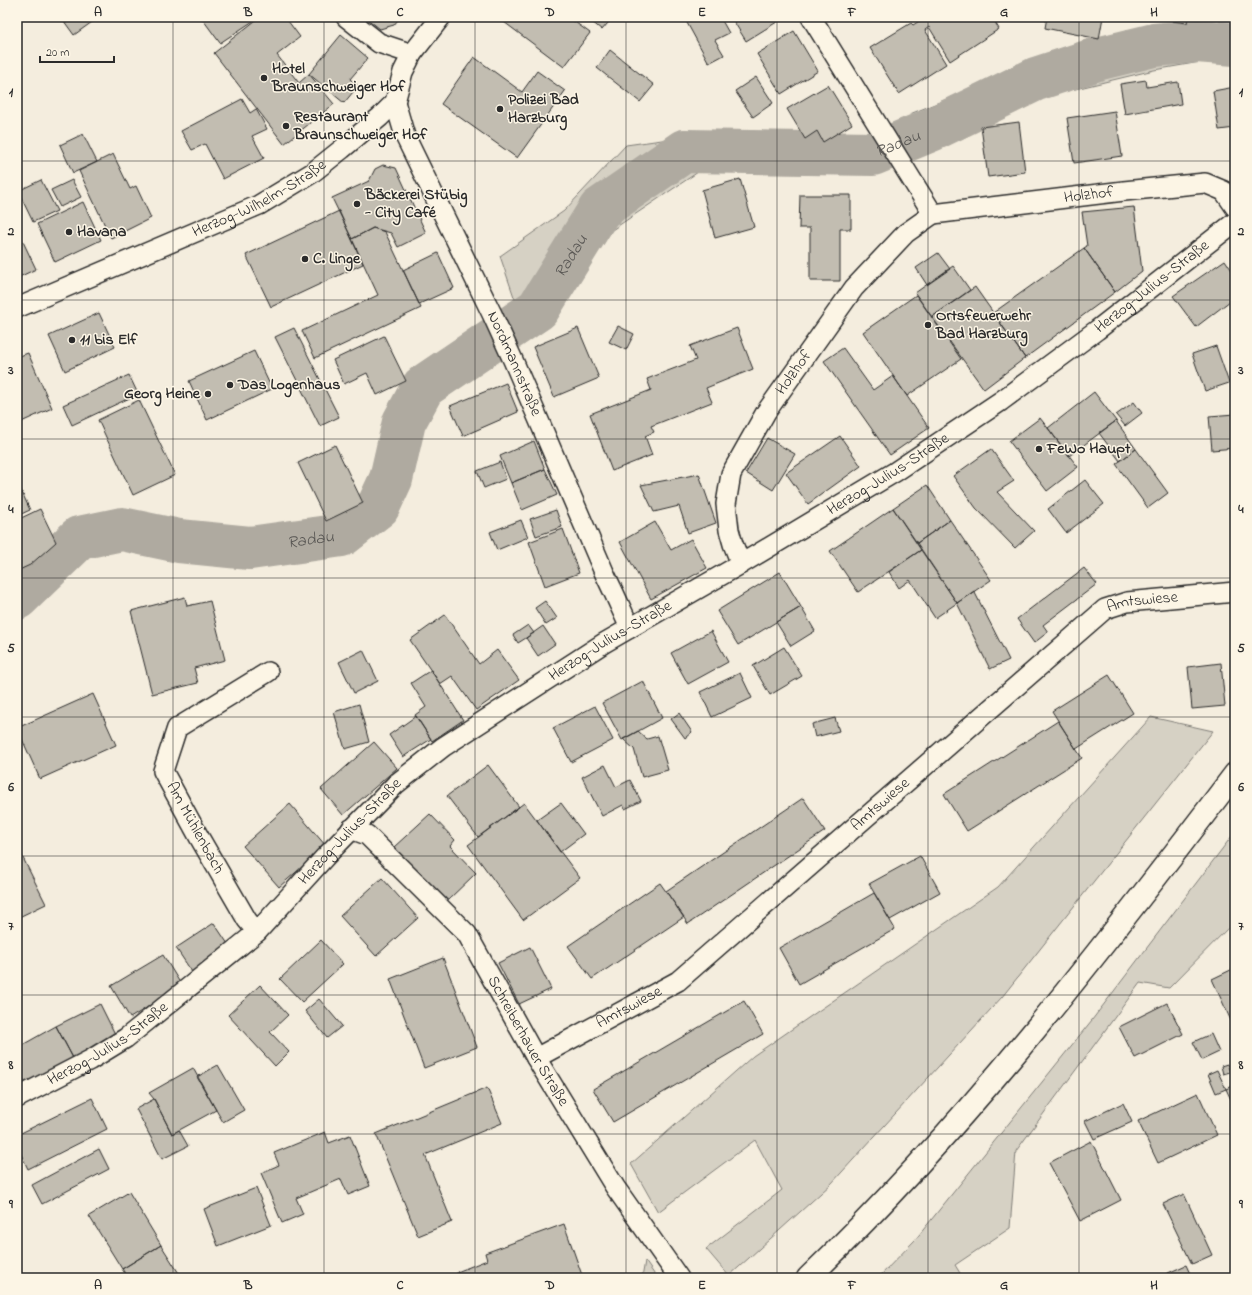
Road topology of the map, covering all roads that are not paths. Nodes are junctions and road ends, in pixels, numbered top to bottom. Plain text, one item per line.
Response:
1 (346, 17) edge
2 (441, 17) edge
3 (811, 17) edge
4 (412, 54) junction
5 (395, 102) junction
6 (1235, 207) edge
7 (933, 214) junction
8 (1235, 222) edge
9 (17, 308) edge
10 (741, 564) junction
11 (1235, 592) edge
12 (630, 628) junction
13 (268, 672) dead end
14 (1235, 774) edge
15 (351, 829) junction
16 (257, 932) junction
17 (536, 1058) junction
18 (17, 1098) edge
19 (679, 1278) edge
20 (808, 1278) edge

1 - 4 street
2 - 4 street
3 - 7 street
4 - 5 street
5 - 9 street, Herzog-Wilhelm-Straße
5 - 12 street, Nordmannstraße
6 - 7 street, Holzhof
7 - 10 street, Holzhof
8 - 10 street, Herzog-Julius-Straße
10 - 12 street, Herzog-Julius-Straße
11 - 17 street, Amtswiese
12 - 15 street, Herzog-Julius-Straße
13 - 16 street, Am Mühlenbach
14 - 20 highway
15 - 16 street, Herzog-Julius-Straße
15 - 17 street, Schreiberhauer Straße
16 - 18 street, Herzog-Julius-Straße
17 - 19 street, Schreiberhauer Straße

